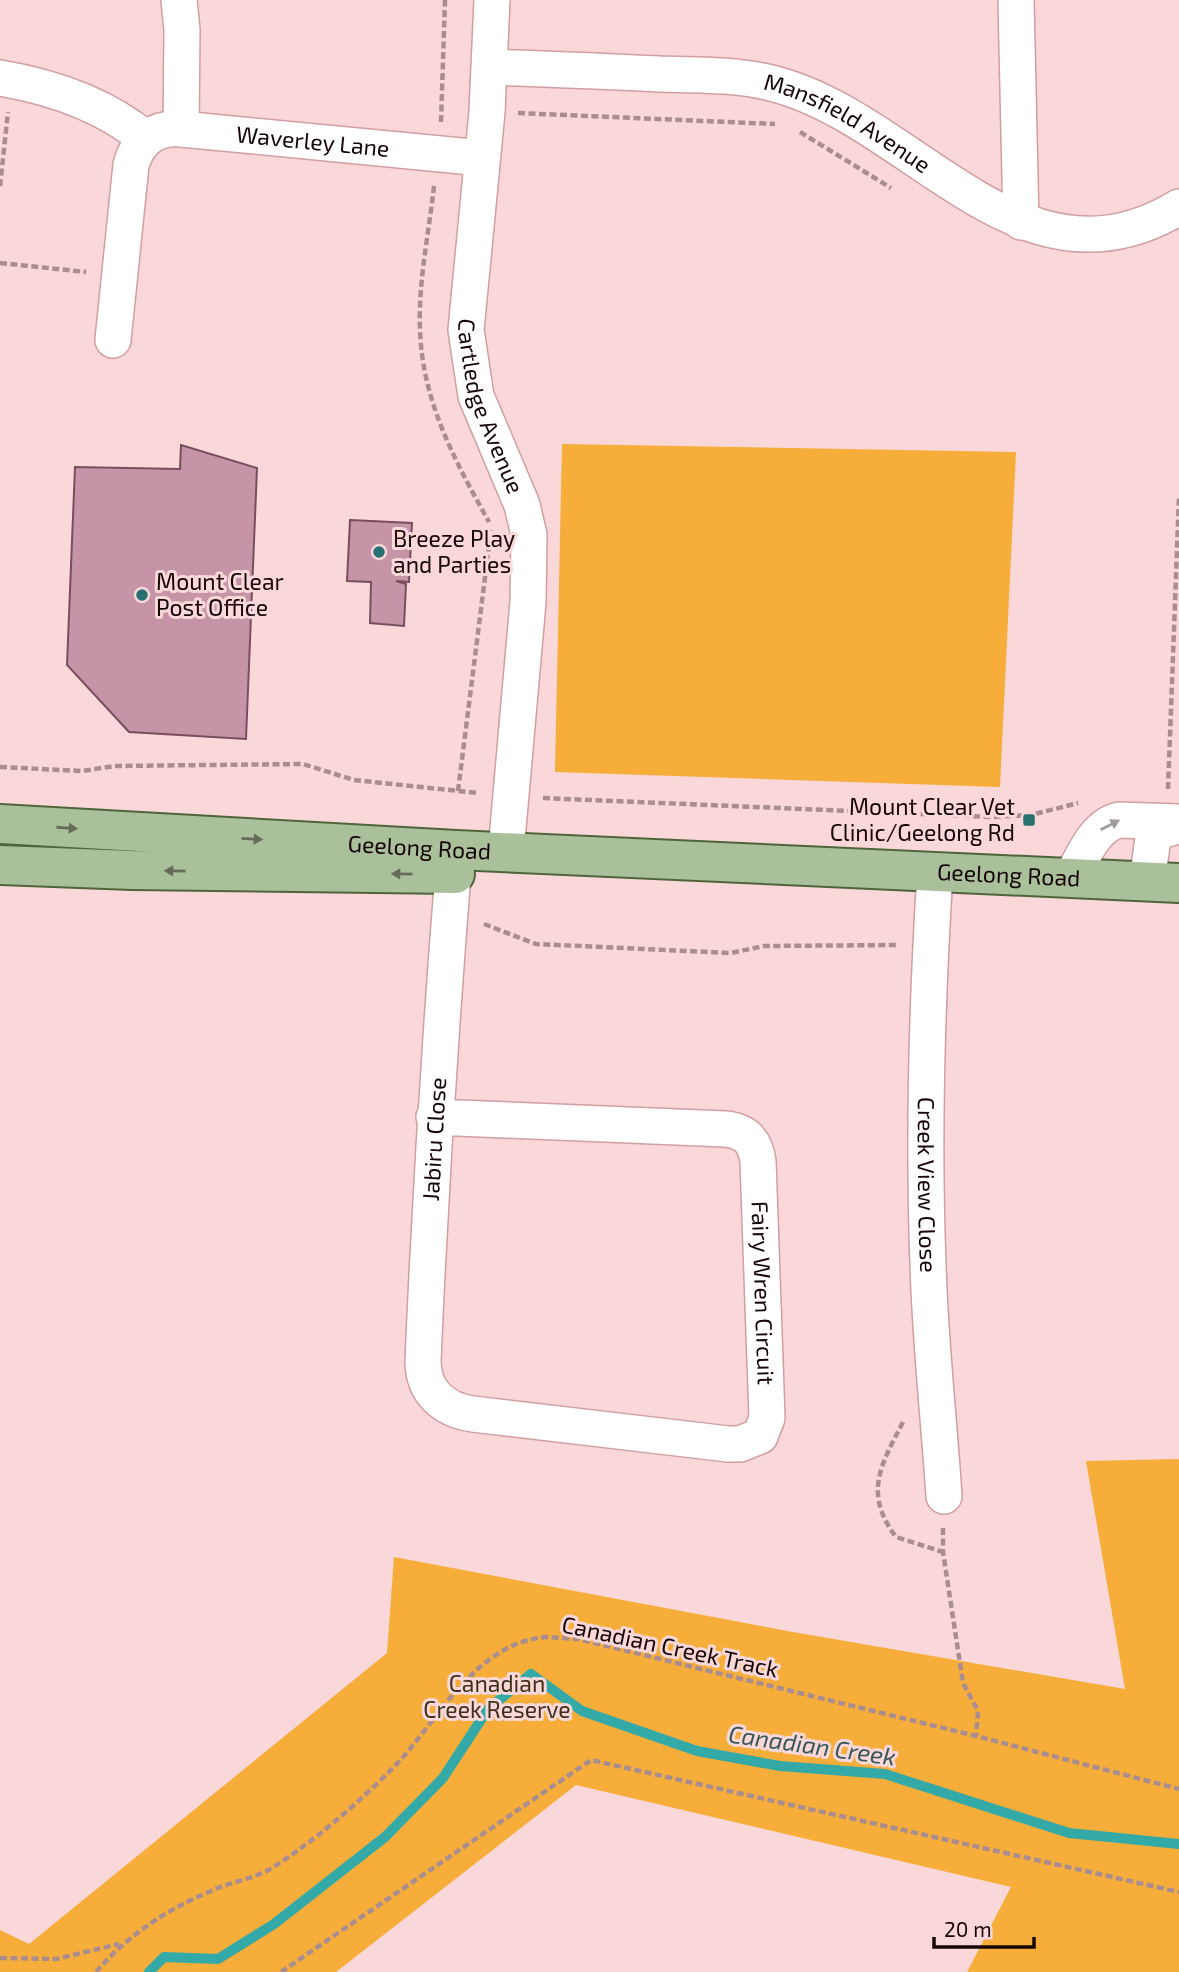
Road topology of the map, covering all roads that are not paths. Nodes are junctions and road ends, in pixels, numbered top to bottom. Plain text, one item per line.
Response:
1 (179, 0) edge
2 (492, 0) edge
3 (1016, 0) edge
4 (490, 67) junction
5 (4, 95) edge
6 (181, 129) junction
7 (146, 138) junction
8 (482, 159) junction
9 (1177, 220) edge
10 (1021, 222) junction
11 (113, 340) dead end
12 (1175, 823) edge
13 (0, 824) edge
14 (454, 862) junction
15 (505, 863) junction
16 (0, 864) edge
17 (935, 872) junction
18 (1071, 878) junction
19 (1163, 882) edge
20 (434, 1117) junction
21 (438, 1399) joint
22 (944, 1496) road end

1 - 6 street
2 - 4 street, Cartledge Avenue
3 - 10 street
4 - 8 street, Cartledge Avenue
4 - 10 street, Mansfield Avenue
5 - 7 street
6 - 7 street, Waverley Lane
6 - 8 street, Waverley Lane
7 - 11 street
8 - 15 street, Cartledge Avenue
9 - 10 street, Mansfield Avenue
18 -> 12 street
12 - 19 street
13 -> 14 main road, Geelong Road
14 - 15 main road, Geelong Road
14 -> 16 main road, Geelong Road
14 - 20 street, Jabiru Close
15 - 17 main road, Geelong Road
17 - 18 main road, Geelong Road
17 - 22 street, Creek View Close
18 - 19 main road, Geelong Road
20 - 21 street, Jabiru Close
20 - 21 street, Fairy Wren Circuit

